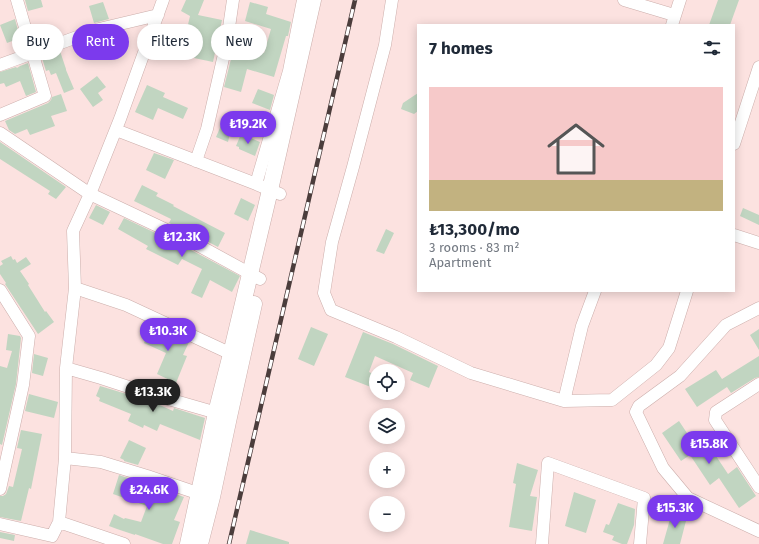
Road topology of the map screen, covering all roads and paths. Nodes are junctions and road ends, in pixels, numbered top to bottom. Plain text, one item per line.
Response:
1 (17, 0) edge
2 (163, 0) edge
3 (233, 0) edge
4 (303, 0) edge
5 (313, 0) edge
6 (324, 0) edge
7 (392, 0) edge
8 (624, 0) edge
9 (680, 0) edge
10 (158, 15) junction
11 (673, 20) edge
12 (24, 24) edge
13 (64, 42) edge
14 (15, 60) edge
15 (34, 60) edge
16 (0, 65) edge
17 (759, 67) edge
18 (0, 115) edge
19 (116, 130) junction
20 (0, 133) edge
21 (735, 141) edge
22 (196, 161) junction
23 (268, 190) junction
24 (90, 194) junction
25 (735, 235) edge
26 (759, 243) edge
27 (255, 276) junction
28 (75, 288) junction
29 (0, 290) edge
30 (595, 292) edge
31 (687, 292) edge
32 (759, 308) edge
33 (237, 357) junction
34 (66, 368) junction
35 (759, 384) edge
36 (564, 401) junction
37 (223, 415) junction
38 (65, 458) junction
39 (759, 487) edge
40 (0, 489) edge
41 (206, 495) junction
42 (59, 522) junction
43 (0, 524) edge
44 (759, 531) edge
45 (124, 544) edge
46 (188, 544) edge
47 (200, 544) edge
48 (542, 544) edge
49 (640, 544) edge

1 - 12 street
2 - 10 street
3 - 22 street
4 - 23 street
5 - 23 main road
6 - 23 main road
7 - 36 street
8 - 11 street
9 - 11 street
10 - 13 street
10 - 19 street
14 - 16 street
15 - 18 street
17 - 21 street
19 - 22 street
19 - 24 street
20 - 24 street
22 - 23 street
23 - 27 main road
24 - 27 street
24 - 28 street
25 - 26 street
27 - 33 main road
28 - 33 street
28 - 34 street
29 - 40 street
30 - 36 street
31 - 36 street
32 - 44 street
33 - 37 main road
34 - 37 street
34 - 38 street
35 - 39 street
37 - 41 main road
38 - 41 street
38 - 42 street
41 - 46 main road
41 - 47 main road
42 - 43 street
42 - 45 street
48 - 49 street

